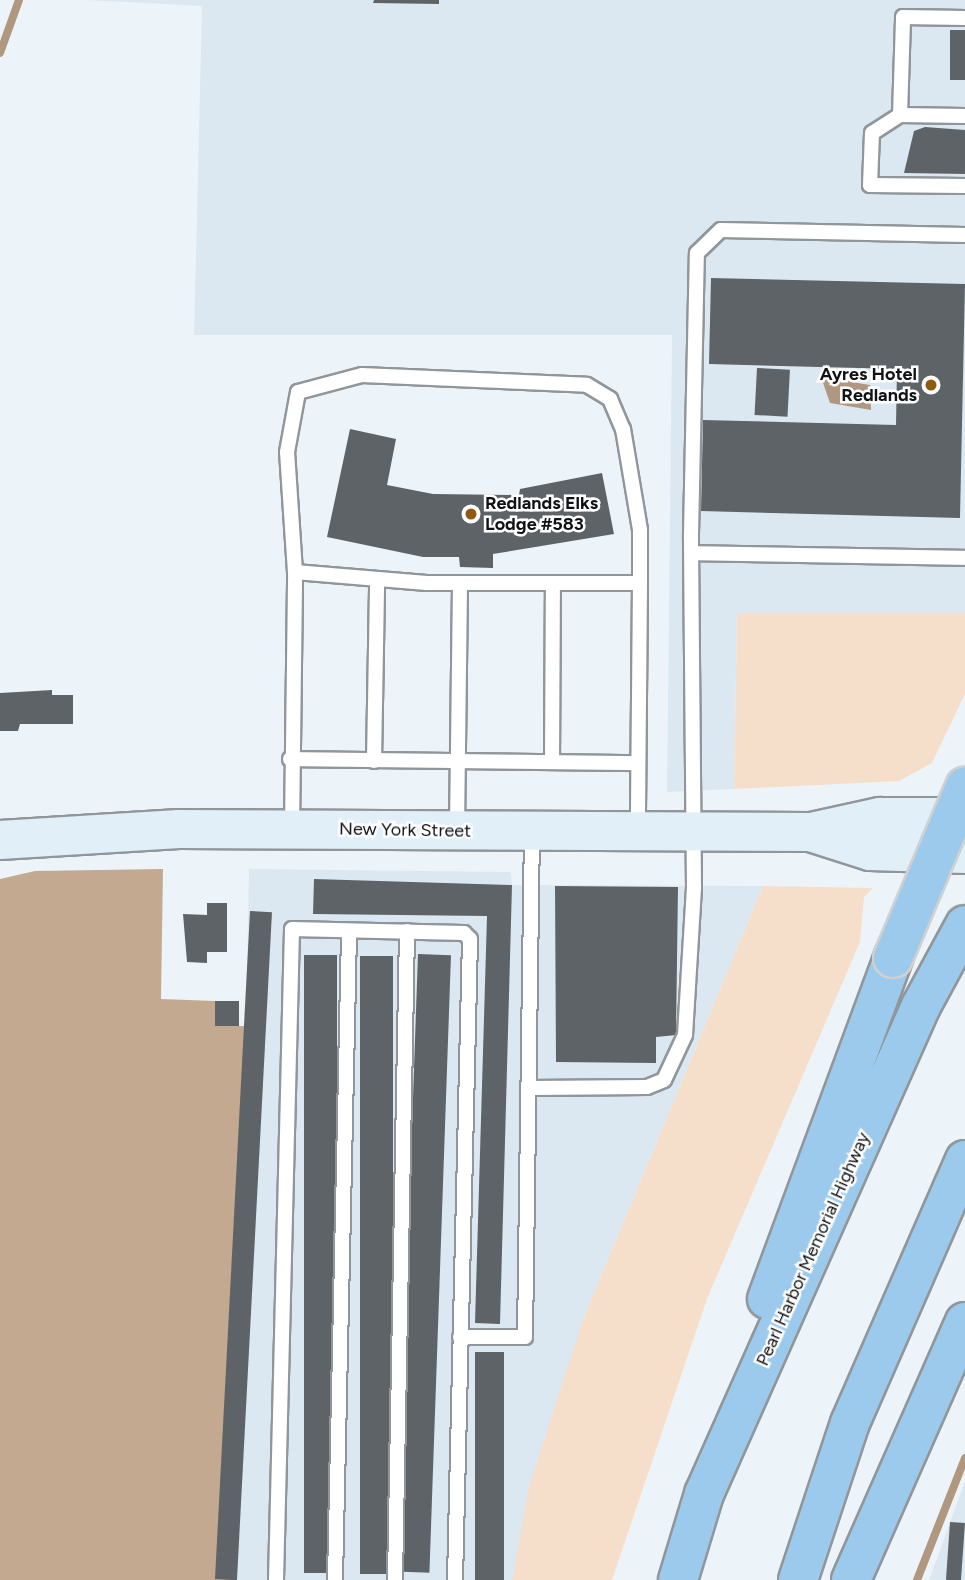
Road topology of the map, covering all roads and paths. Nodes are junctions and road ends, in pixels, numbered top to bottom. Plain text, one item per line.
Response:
1 (965, 18) edge
2 (900, 115) junction
3 (965, 116) edge
4 (965, 186) edge
5 (965, 234) edge
6 (692, 553) junction
7 (965, 558) edge
8 (295, 572) junction
9 (377, 581) junction
10 (460, 583) junction
11 (553, 583) junction
12 (640, 583) junction
13 (290, 759) junction
14 (374, 761) junction
15 (458, 762) junction
16 (552, 762) junction
17 (638, 763) junction
18 (965, 787) edge
19 (965, 817) edge
20 (292, 829) junction
21 (457, 831) junction
22 (532, 831) junction
23 (811, 832) junction
24 (638, 833) junction
25 (692, 833) junction
26 (0, 841) edge
27 (965, 854) edge
28 (965, 925) edge
29 (349, 931) junction
30 (407, 931) junction
31 (532, 1087) junction
32 (965, 1160) edge
33 (965, 1322) edge
34 (460, 1337) junction
35 (704, 1494) junction
36 (276, 1580) edge
37 (335, 1580) edge
38 (395, 1580) edge
39 (455, 1580) edge
40 (678, 1580) edge
41 (798, 1580) edge
42 (851, 1580) edge

1 - 2 lane
2 - 3 lane
2 - 4 lane
5 - 6 lane
6 - 7 lane
6 - 25 lane
8 - 9 lane
8 - 12 lane
8 - 13 lane
9 - 10 lane
9 - 14 lane
10 - 11 lane
10 - 15 lane
11 - 12 lane
11 - 16 lane
12 - 17 lane
13 - 14 lane
13 - 20 lane
14 - 15 lane
15 - 16 lane
15 - 21 lane
16 - 17 lane
17 - 24 lane
18 - 35 highway, bridge
19 - 23 street, New York Street
20 - 21 street, New York Street
20 - 26 street, New York Street
21 - 22 street, New York Street
22 - 24 street, New York Street
22 - 31 lane
23 - 25 street, New York Street
23 - 27 street, New York Street
24 - 25 street, New York Street
25 - 31 lane
28 - 35 highway, Pearl Harbor Memorial Highway
29 - 30 lane
29 - 36 lane
29 - 37 lane
30 - 34 lane
30 - 38 lane
31 - 34 lane
32 - 41 highway
33 - 42 highway
34 - 39 lane
35 - 40 highway, Pearl Harbor Memorial Highway

